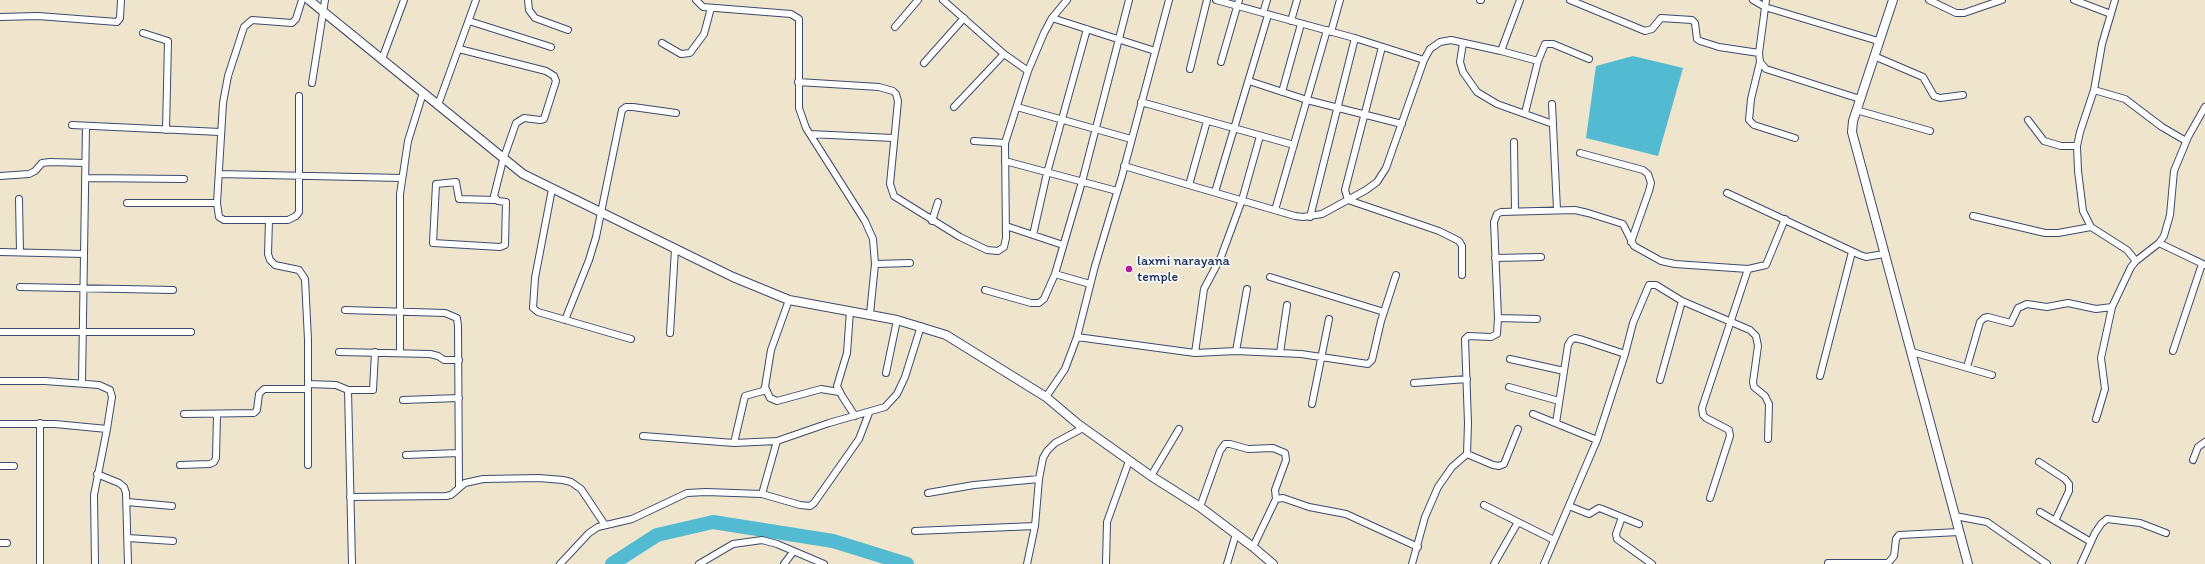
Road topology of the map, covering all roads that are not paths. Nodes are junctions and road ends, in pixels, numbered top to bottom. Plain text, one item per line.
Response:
1 (121, 0) edge
2 (302, 0) edge
3 (309, 0) edge
4 (325, 0) edge
5 (404, 0) edge
6 (476, 0) edge
7 (528, 0) edge
8 (696, 0) edge
9 (918, 0) edge
10 (943, 0) edge
11 (1067, 0) edge
12 (1129, 0) edge
13 (1169, 0) edge
14 (1208, 0) edge
15 (1216, 0) edge
16 (1267, 0) edge
17 (1297, 0) edge
18 (1340, 0) edge
19 (1520, 0) edge
20 (1570, 0) edge
21 (1753, 0) edge
22 (1893, 0) edge
23 (1929, 0) edge
24 (2002, 0) edge
25 (2074, 0) edge
26 (2115, 0) edge
27 (1238, 3) edge
28 (1766, 3) edge
29 (711, 8) junction
30 (322, 11) junction
31 (1266, 14) junction
32 (2111, 14) junction
33 (0, 17) edge
34 (964, 18) junction
35 (1052, 18) junction
36 (469, 21) junction
37 (1291, 21) junction
38 (1301, 24) junction
39 (895, 26) dead end
40 (1087, 29) junction
41 (568, 30) dead end
42 (1329, 31) junction
43 (143, 33) dead end
44 (1355, 38) junction
45 (1119, 39) junction
46 (1878, 41) junction
47 (1462, 42) junction
48 (662, 43) dead end
49 (551, 47) dead end
50 (1382, 47) junction
51 (459, 49) junction
52 (1155, 51) junction
53 (1502, 51) junction
54 (1759, 53) junction
55 (1004, 54) junction
56 (1874, 56) junction
57 (1589, 58) dead end
58 (382, 59) junction
59 (1424, 60) junction
60 (1221, 62) dead end
61 (1538, 62) junction
62 (1760, 62) junction
63 (924, 63) dead end
64 (1190, 69) dead end
65 (1028, 71) junction
66 (1249, 81) junction
67 (798, 82) junction
68 (312, 84) dead end
69 (2094, 90) junction
70 (1282, 92) junction
71 (423, 93) junction
72 (1963, 95) dead end
73 (299, 96) dead end
74 (1860, 99) junction
75 (1307, 100) junction
76 (1141, 102) junction
77 (1552, 104) dead end
78 (438, 105) junction
79 (954, 107) dead end
80 (1017, 107) junction
81 (1337, 107) junction
82 (2205, 107) edge
83 (1856, 110) junction
84 (676, 113) dead end
85 (1525, 113) junction
86 (1364, 115) junction
87 (1062, 120) junction
88 (2028, 120) dead end
89 (1206, 121) junction
90 (1402, 124) junction
91 (1553, 124) junction
92 (72, 125) dead end
93 (86, 126) junction
94 (1096, 129) junction
95 (1234, 129) junction
96 (166, 130) junction
97 (1930, 131) dead end
98 (220, 132) junction
99 (810, 134) junction
100 (1260, 136) junction
101 (893, 138) junction
102 (1795, 138) dead end
103 (1131, 139) junction
104 (974, 141) dead end
105 (2186, 141) junction
106 (1514, 142) dead end
107 (1005, 143) junction
108 (1294, 145) junction
109 (2077, 146) junction
110 (1580, 153) dead end
111 (503, 160) junction
112 (1004, 161) junction
113 (85, 163) junction
114 (1124, 166) junction
115 (1047, 173) junction
116 (219, 174) junction
117 (299, 175) junction
118 (0, 176) edge
119 (85, 178) junction
120 (184, 178) dead end
121 (402, 178) junction
122 (1082, 182) junction
123 (1189, 185) junction
124 (552, 189) junction
125 (1117, 191) junction
126 (1215, 192) junction
127 (1727, 193) dead end
128 (19, 199) dead end
129 (495, 200) junction
130 (1242, 200) junction
131 (1348, 200) junction
132 (938, 202) dead end
133 (127, 203) dead end
134 (217, 203) junction
135 (1275, 210) junction
136 (1557, 210) junction
137 (1515, 211) junction
138 (602, 212) junction
139 (1973, 216) dead end
140 (1310, 217) junction
141 (1785, 219) junction
142 (269, 220) junction
143 (932, 221) junction
144 (1006, 226) junction
145 (2091, 227) junction
146 (1033, 235) junction
147 (1631, 242) junction
148 (2159, 243) junction
149 (1063, 245) junction
150 (675, 248) junction
151 (0, 252) edge
152 (20, 252) junction
153 (1852, 252) junction
154 (84, 254) junction
155 (1884, 254) junction
156 (1541, 257) dead end
157 (1495, 258) junction
158 (2136, 261) junction
159 (910, 263) dead end
160 (875, 264) junction
161 (2204, 264) edge
162 (1748, 269) junction
163 (1055, 274) junction
164 (1396, 274) dead end
165 (1462, 275) dead end
166 (1270, 277) dead end
167 (1090, 284) junction
168 (20, 287) dead end
169 (83, 288) junction
170 (1246, 289) dead end
171 (173, 290) dead end
172 (985, 290) dead end
173 (789, 300) junction
174 (1682, 301) junction
175 (1287, 305) dead end
176 (2112, 307) junction
177 (345, 310) dead end
178 (850, 311) junction
179 (400, 312) junction
180 (1384, 312) junction
181 (870, 314) junction
182 (1498, 318) junction
183 (1329, 319) dead end
184 (1537, 319) dead end
185 (565, 320) junction
186 (897, 320) junction
187 (1730, 321) junction
188 (921, 326) junction
189 (0, 332) edge
190 (82, 332) junction
191 (191, 332) dead end
192 (670, 333) dead end
193 (1077, 338) junction
194 (631, 339) dead end
195 (1236, 351) junction
196 (2173, 351) dead end
197 (339, 352) dead end
198 (375, 352) junction
199 (1912, 352) junction
200 (400, 353) junction
201 (1195, 353) junction
202 (1280, 353) junction
203 (1625, 354) junction
204 (1321, 358) junction
205 (1510, 359) dead end
206 (459, 360) junction
207 (1967, 366) junction
208 (1564, 371) junction
209 (886, 373) dead end
210 (1992, 375) dead end
211 (1820, 376) dead end
212 (1467, 379) junction
213 (1660, 380) dead end
214 (0, 381) edge
215 (82, 383) junction
216 (1414, 383) dead end
217 (308, 386) junction
218 (765, 387) junction
219 (1509, 387) dead end
220 (348, 390) junction
221 (839, 392) junction
222 (459, 398) junction
223 (1048, 399) junction
224 (403, 400) dead end
225 (1559, 402) junction
226 (1312, 404) dead end
227 (869, 413) junction
228 (184, 414) dead end
229 (217, 414) junction
230 (1533, 414) dead end
231 (856, 416) junction
232 (2096, 419) dead end
233 (40, 423) junction
234 (1556, 423) junction
235 (0, 424) edge
236 (1081, 426) junction
237 (1518, 429) dead end
238 (107, 430) junction
239 (1178, 430) dead end
240 (643, 436) dead end
241 (1768, 438) dead end
242 (1597, 440) junction
243 (777, 441) junction
244 (2205, 442) edge
245 (734, 443) junction
246 (459, 453) junction
247 (1466, 454) junction
248 (406, 455) dead end
249 (2194, 460) dead end
250 (1129, 461) junction
251 (2039, 462) dead end
252 (180, 465) dead end
253 (308, 465) dead end
254 (0, 466) edge
255 (14, 466) dead end
256 (97, 474) junction
257 (1151, 476) junction
258 (1039, 479) junction
259 (459, 486) junction
260 (928, 493) dead end
261 (762, 494) junction
262 (350, 497) junction
263 (1710, 498) dead end
264 (1276, 499) junction
265 (127, 502) junction
266 (172, 506) dead end
267 (1484, 506) dead end
268 (1569, 506) junction
269 (1200, 507) junction
270 (2040, 512) dead end
271 (1955, 516) junction
272 (1622, 519) junction
273 (2055, 521) junction
274 (1518, 522) junction
275 (605, 524) junction
276 (1639, 524) dead end
277 (1035, 526) junction
278 (915, 531) dead end
279 (1959, 532) junction
280 (2166, 533) dead end
281 (1236, 534) junction
282 (128, 538) junction
283 (1554, 540) junction
284 (173, 541) dead end
285 (2091, 542) junction
286 (0, 543) edge
287 (7, 543) dead end
288 (1253, 547) junction
289 (1418, 547) junction
290 (793, 552) junction
291 (1828, 562) dead end
292 (40, 564) edge
293 (95, 564) edge
294 (128, 564) edge
295 (352, 564) edge
296 (560, 564) edge
297 (699, 564) edge
298 (784, 564) edge
299 (824, 564) edge
300 (1027, 564) edge
301 (1106, 564) edge
302 (1227, 564) edge
303 (1273, 564) edge
304 (1412, 564) edge
305 (1494, 564) edge
306 (1544, 564) edge
307 (1652, 564) edge
308 (1968, 564) edge
309 (2047, 564) edge
310 (2081, 564) edge

1 - 33 street
2 - 98 street
3 - 30 street
4 - 30 street
5 - 58 street
6 - 36 street
7 - 41 street
8 - 29 street
9 - 39 street
10 - 34 street
11 - 35 street
12 - 45 street
13 - 52 street
14 - 64 street
15 - 27 street
16 - 31 street
17 - 37 street
18 - 42 street
19 - 53 street
20 - 54 street
21 - 28 street
22 - 46 street
23 - 24 street
25 - 32 street
26 - 32 street
27 - 31 street
27 - 60 street
28 - 46 street
28 - 54 street
29 - 48 street
29 - 67 street
30 - 58 street
30 - 68 street
31 - 37 street
31 - 66 street
32 - 69 street
34 - 55 street
34 - 63 street
35 - 40 street
35 - 65 street
36 - 49 street
36 - 51 street
37 - 38 street
38 - 42 street
38 - 70 street
40 - 45 street
40 - 87 street
42 - 44 street
42 - 75 street
43 - 96 street
44 - 50 street
44 - 81 street
45 - 52 street
45 - 94 street
46 - 56 street
47 - 53 street
47 - 59 street
47 - 85 street
50 - 59 street
50 - 86 street
51 - 78 street
51 - 111 street
52 - 76 street
53 - 61 street
54 - 62 street
55 - 65 street
55 - 79 street
56 - 72 street
56 - 74 street
57 - 61 street
58 - 71 street
59 - 90 street
61 - 85 street
62 - 74 street
62 - 102 street
65 - 80 street
66 - 70 street
66 - 95 street
67 - 99 street
67 - 101 street
69 - 105 street
69 - 109 street
70 - 75 street
71 - 78 street
71 - 121 street
73 - 117 street
74 - 83 street
75 - 81 street
75 - 108 street
76 - 89 street
76 - 103 street
77 - 91 street
78 - 111 street
80 - 87 street
80 - 107 street
81 - 86 street
81 - 140 street
82 - 105 street
83 - 97 street
83 - 155 street
84 - 138 street
85 - 91 street
86 - 90 street
86 - 131 street
87 - 94 street
87 - 115 street
88 - 109 street
89 - 95 street
89 - 123 street
90 - 131 street
91 - 136 street
92 - 93 street
93 - 96 street
93 - 113 street
94 - 103 street
94 - 122 street
95 - 100 street
95 - 126 street
96 - 98 street
98 - 116 street
99 - 101 street
99 - 160 street
100 - 108 street
100 - 130 street
101 - 143 street
103 - 114 street
104 - 107 street
105 - 148 street
106 - 137 street
107 - 112 street
108 - 135 street
109 - 145 street
110 - 147 street
111 - 124 street
111 - 129 street
112 - 115 street
112 - 144 street
113 - 118 street
113 - 119 street
114 - 123 street
114 - 125 street
115 - 122 street
115 - 146 street
116 - 117 street
116 - 134 street
117 - 121 street
117 - 142 street
119 - 120 street
119 - 154 street
121 - 179 street
122 - 125 street
122 - 149 street
123 - 126 street
124 - 138 street
124 - 185 street
125 - 167 street
126 - 130 street
127 - 141 street
128 - 152 street
129 - 129 street
130 - 135 street
130 - 201 street
131 - 140 street
131 - 165 street
132 - 143 street
133 - 134 street
134 - 142 street
135 - 140 street
136 - 137 street
136 - 147 street
137 - 157 street
138 - 150 street
138 - 185 street
139 - 145 street
141 - 153 street
141 - 162 street
142 - 217 street
143 - 144 street
144 - 146 street
145 - 158 street
146 - 149 street
147 - 162 street
148 - 158 street
148 - 161 street
149 - 163 street
150 - 173 street
150 - 192 street
151 - 152 street
152 - 154 street
153 - 155 street
153 - 211 street
154 - 169 street
155 - 199 street
156 - 157 street
157 - 182 street
158 - 176 street
159 - 160 street
160 - 181 street
161 - 196 street
162 - 187 street
163 - 167 street
163 - 172 street
164 - 180 street
166 - 180 street
167 - 193 street
168 - 169 street
169 - 171 street
169 - 190 street
170 - 195 street
173 - 178 street
173 - 218 street
174 - 187 street
174 - 203 street
174 - 213 street
175 - 202 street
176 - 207 street
176 - 232 street
177 - 179 street
178 - 181 street
178 - 221 street
179 - 200 street
179 - 206 street
180 - 204 street
181 - 186 street
182 - 184 street
182 - 212 street
183 - 204 street
185 - 194 street
186 - 188 street
186 - 209 street
187 - 241 street
187 - 263 street
188 - 223 street
188 - 227 street
189 - 190 street
190 - 191 street
190 - 215 street
193 - 201 street
193 - 223 street
195 - 201 street
195 - 202 street
197 - 198 street
198 - 200 street
198 - 220 street
199 - 207 street
199 - 271 street
200 - 206 street
202 - 204 street
203 - 208 street
203 - 242 street
204 - 226 street
205 - 208 street
206 - 222 street
207 - 210 street
208 - 225 street
212 - 216 street
212 - 247 street
214 - 215 street
215 - 238 street
217 - 220 street
217 - 229 street
217 - 253 street
218 - 221 street
218 - 245 street
219 - 225 street
220 - 262 street
221 - 231 street
222 - 224 street
222 - 246 street
223 - 236 street
225 - 234 street
227 - 231 street
227 - 261 street
228 - 229 street
229 - 252 street
230 - 234 street
231 - 243 street
233 - 235 street
233 - 238 street
233 - 292 street
234 - 242 street
236 - 250 street
236 - 258 street
237 - 247 street
238 - 256 street
239 - 257 street
240 - 245 street
242 - 268 street
243 - 245 street
243 - 261 street
244 - 249 street
246 - 248 street
246 - 259 street
247 - 289 street
250 - 257 street
250 - 301 street
251 - 273 street
254 - 255 street
256 - 265 street
256 - 293 street
257 - 269 street
258 - 260 street
258 - 277 street
259 - 262 street
259 - 275 street
261 - 275 street
262 - 295 street
264 - 269 street
264 - 288 street
264 - 289 street
265 - 266 street
265 - 282 street
267 - 274 street
268 - 272 street
268 - 283 street
269 - 281 street
270 - 273 street
271 - 279 street
271 - 309 street
272 - 276 street
272 - 307 street
273 - 285 street
274 - 283 street
274 - 305 street
275 - 296 street
277 - 278 street
277 - 300 street
279 - 291 street
279 - 308 street
280 - 285 street
281 - 288 street
281 - 302 street
282 - 284 street
282 - 294 street
283 - 306 street
285 - 310 street
286 - 287 street
288 - 303 street
289 - 304 street
290 - 297 street
290 - 298 street
290 - 299 street

